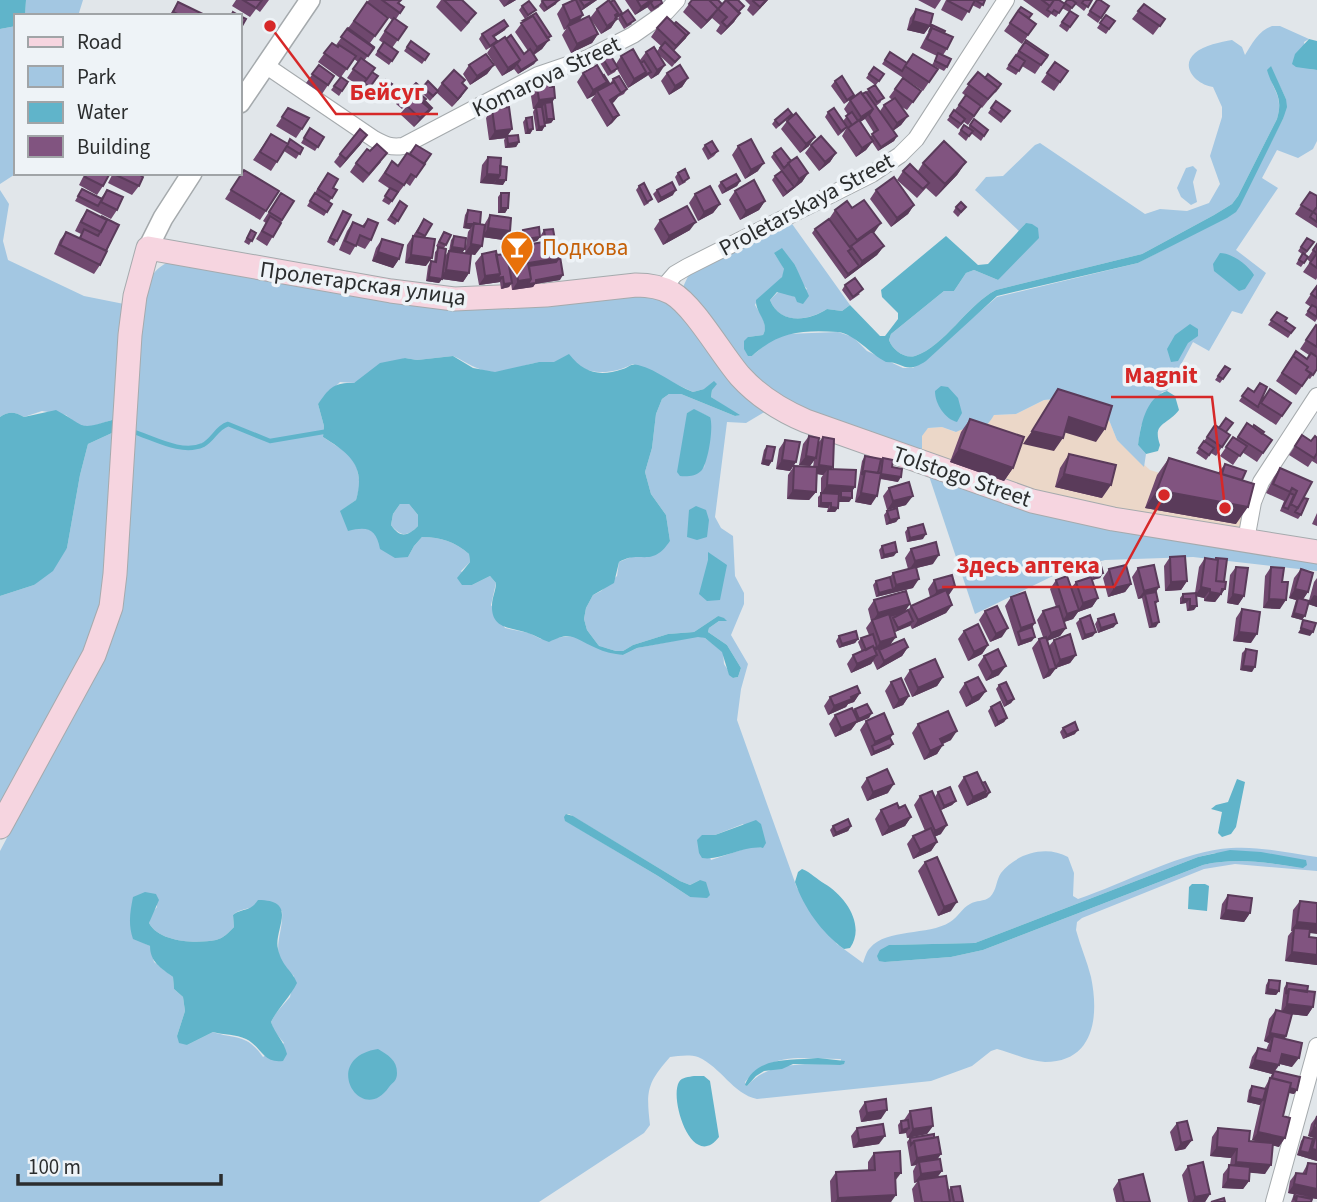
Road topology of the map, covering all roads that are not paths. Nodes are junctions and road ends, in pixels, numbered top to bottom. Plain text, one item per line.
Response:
1 (310, 0) edge
2 (677, 0) edge
3 (1006, 0) edge
4 (265, 65) junction
5 (242, 100) edge
6 (191, 175) edge
7 (148, 248) junction
8 (663, 289) junction
9 (1317, 396) edge
10 (1246, 540) junction
11 (1317, 552) edge
12 (0, 827) edge
13 (1317, 1046) edge
14 (1274, 1202) edge

1 - 4 street
2 - 4 street, Komarova Street
3 - 8 street, Proletarskaya Street
4 - 5 street
6 - 7 street
7 - 8 main road, Пролетарская улица
7 - 12 main road
8 - 10 main road, Tolstogo Street
9 - 10 street
10 - 11 main road, Tolstogo Street
13 - 14 street

